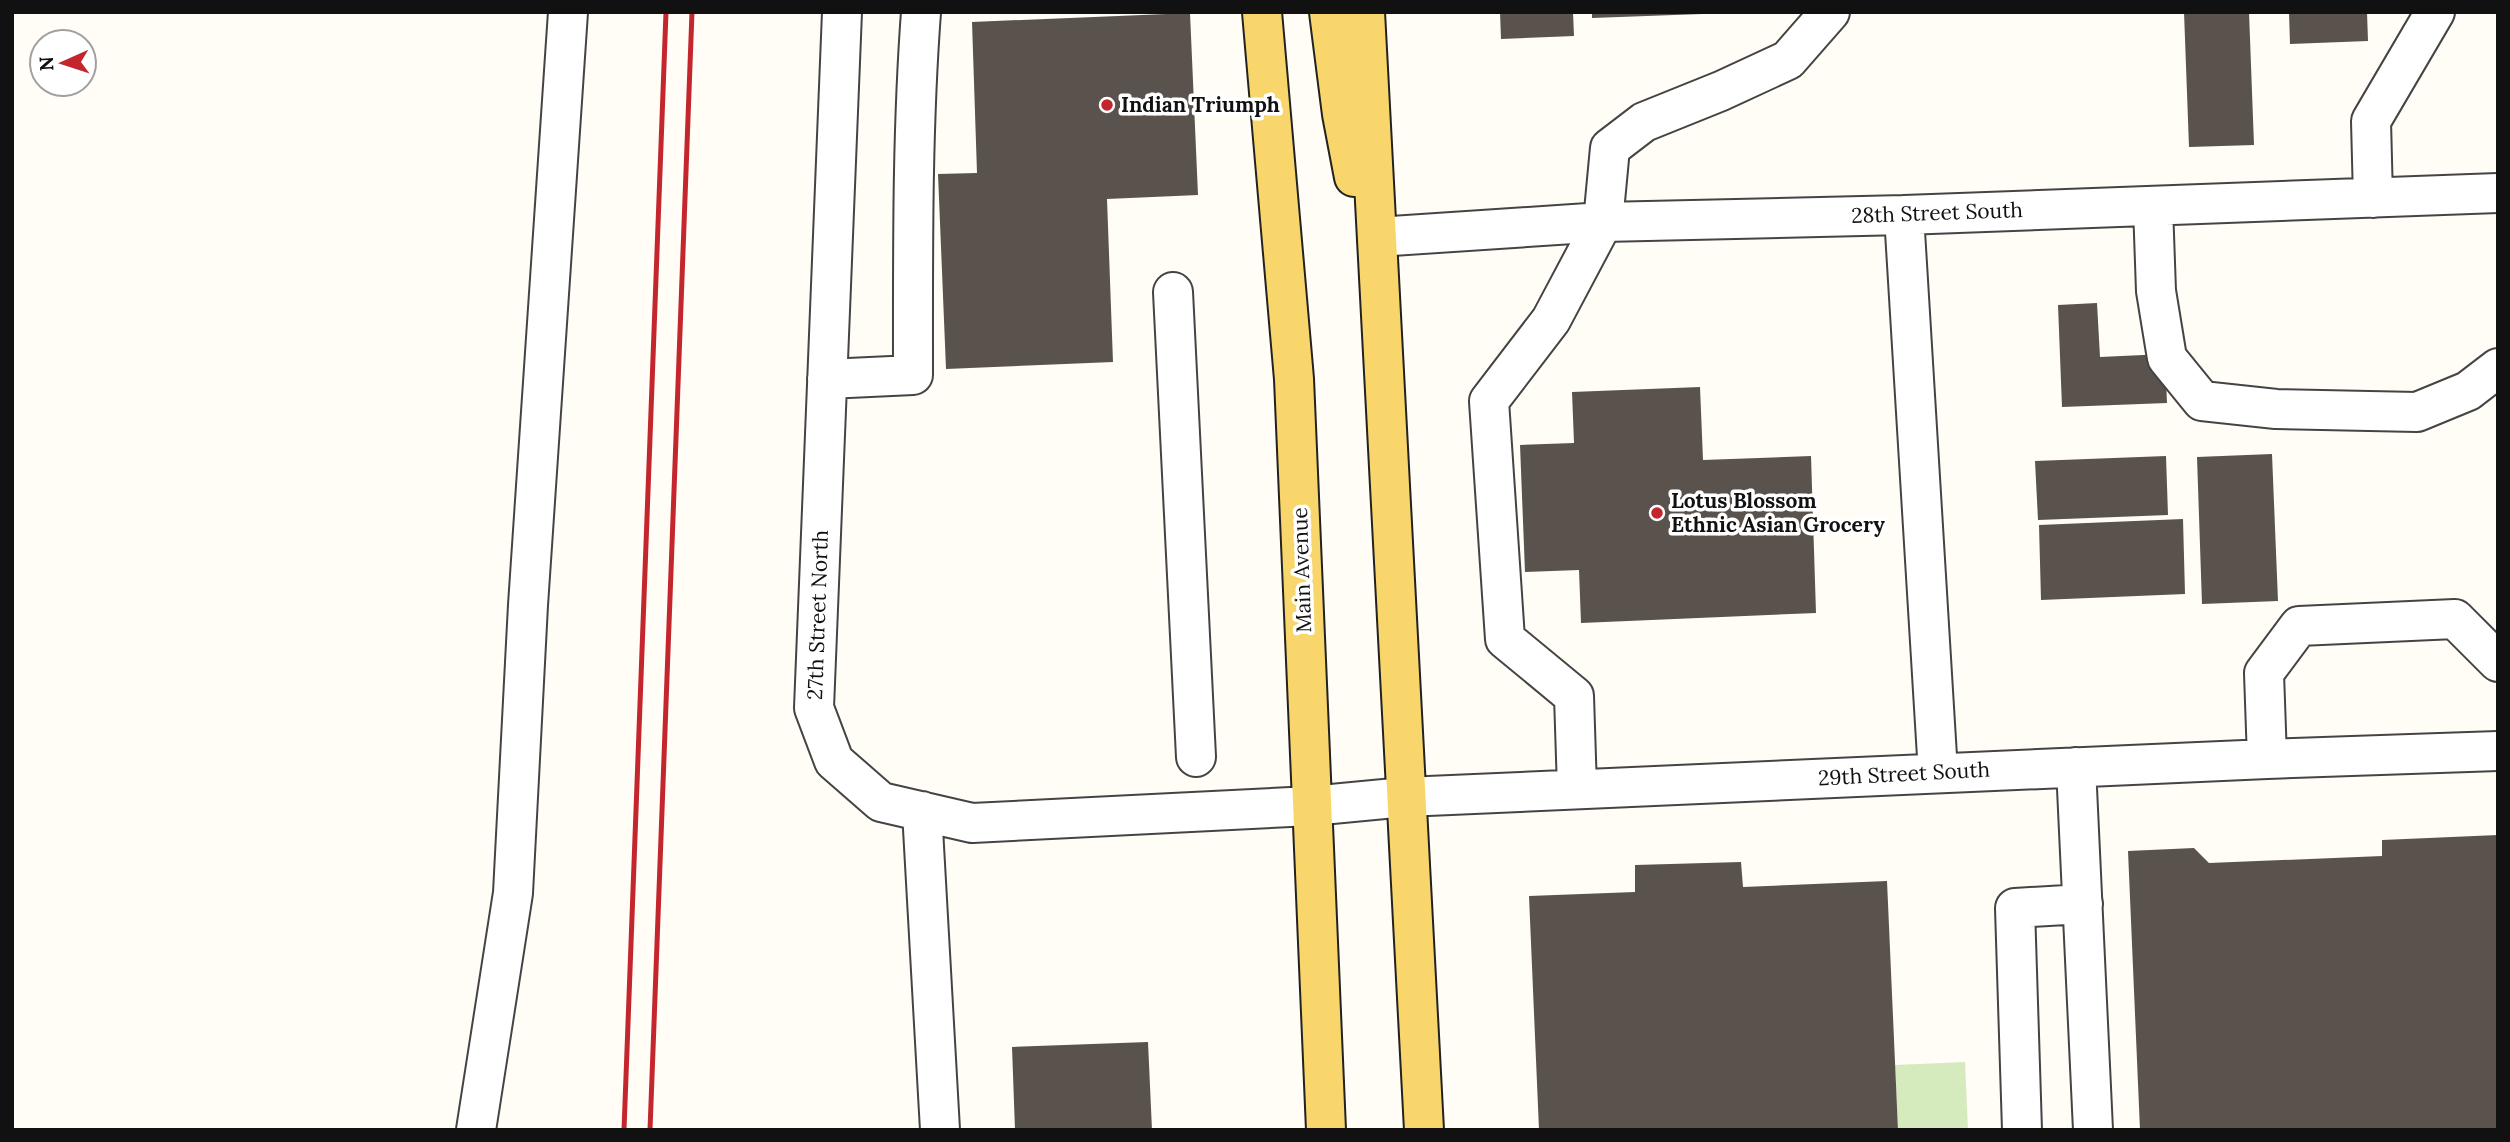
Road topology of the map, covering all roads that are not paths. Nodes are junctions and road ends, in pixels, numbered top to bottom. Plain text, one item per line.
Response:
1 (568, 12) edge
2 (842, 12) edge
3 (921, 12) edge
4 (1262, 12) edge
5 (1329, 12) edge
6 (1365, 12) edge
7 (1830, 12) edge
8 (2435, 12) edge
9 (2498, 193) edge
10 (2373, 198) junction
11 (2153, 206) junction
12 (1904, 215) junction
13 (1603, 222) junction
14 (1377, 237) junction
15 (1173, 292) dead end
16 (1381, 324) junction
17 (2498, 369) edge
18 (827, 379) junction
19 (2498, 662) edge
20 (2498, 751) edge
21 (1196, 757) dead end
22 (2267, 758) junction
23 (2076, 767) junction
24 (1938, 773) junction
25 (1577, 789) junction
26 (1405, 796) junction
27 (1311, 806) junction
28 (922, 811) junction
29 (2083, 904) junction
30 (476, 1130) edge
31 (940, 1130) edge
32 (1326, 1130) edge
33 (1424, 1130) edge
34 (2021, 1130) edge
35 (2093, 1130) edge

1 - 30 street
2 - 18 street, 27th Street North
3 - 18 street
4 - 27 main road, Main Avenue
5 - 16 main road
6 - 14 main road
7 - 13 street
8 - 10 street
9 - 10 street, 28th Street South
10 - 11 street, 28th Street South
11 - 12 street, 28th Street South
11 - 17 street
12 - 13 street, 28th Street South
12 - 24 street
13 - 14 street, 28th Street South
13 - 25 street
14 - 16 main road
15 - 21 street
16 - 26 main road
18 - 28 street, 27th Street North
19 - 22 street
20 - 22 street, 29th Street South
22 - 23 street, 29th Street South
23 - 24 street, 29th Street South
23 - 29 street
24 - 25 street, 29th Street South
25 - 26 street, 29th Street South
26 - 27 street, 29th Street South
26 - 33 main road
27 - 28 street, 27th Street North
27 - 32 main road, Main Avenue
28 - 31 street
29 - 34 street
29 - 35 street

